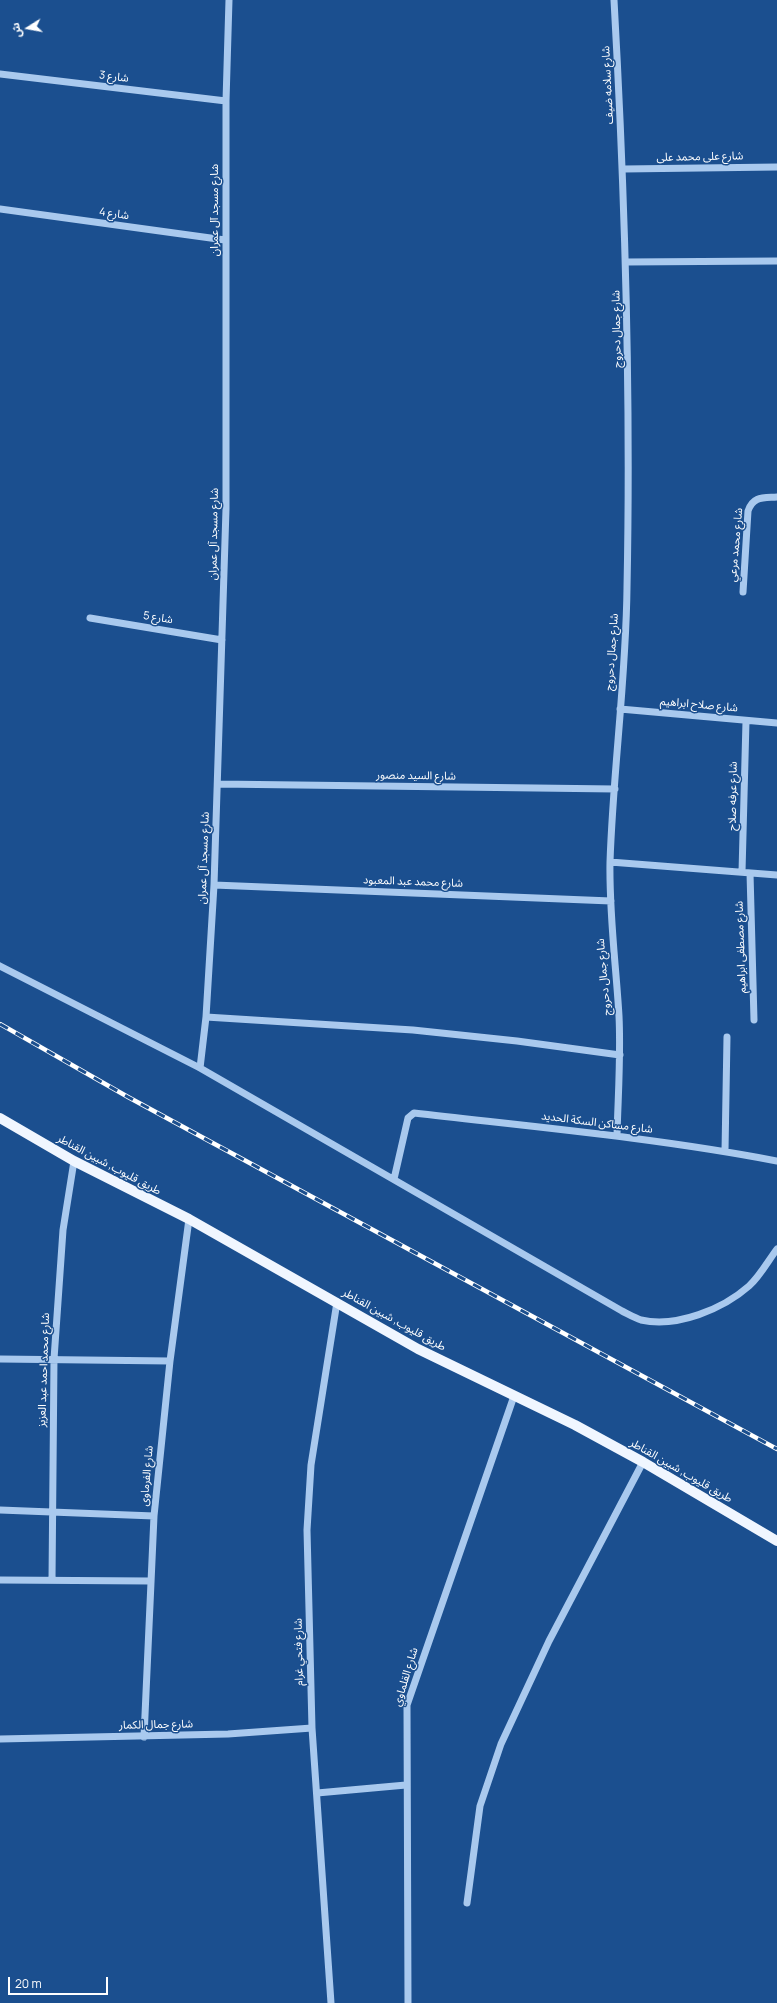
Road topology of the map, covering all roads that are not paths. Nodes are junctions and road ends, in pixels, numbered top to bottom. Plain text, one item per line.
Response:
1 (228, 0) edge
2 (614, 0) edge
3 (0, 74) edge
4 (226, 101) junction
5 (777, 166) edge
6 (624, 169) junction
7 (0, 209) edge
8 (225, 240) junction
9 (777, 261) edge
10 (626, 262) junction
11 (777, 498) edge
12 (743, 592) dead end
13 (90, 618) dead end
14 (222, 640) junction
15 (620, 709) junction
16 (746, 721) junction
17 (777, 723) edge
18 (218, 784) junction
19 (615, 789) junction
20 (610, 862) junction
21 (746, 873) junction
22 (777, 876) edge
23 (214, 885) junction
24 (610, 901) junction
25 (0, 966) edge
26 (206, 1017) junction
27 (754, 1020) dead end
28 (727, 1037) dead end
29 (620, 1055) junction
30 (200, 1068) junction
31 (0, 1118) edge
32 (617, 1136) junction
33 (725, 1151) junction
34 (74, 1161) junction
35 (777, 1161) edge
36 (394, 1179) junction
37 (189, 1219) junction
38 (777, 1249) edge
39 (337, 1302) junction
40 (0, 1359) edge
41 (54, 1359) junction
42 (170, 1361) junction
43 (514, 1396) junction
44 (643, 1462) junction
45 (0, 1510) edge
46 (53, 1512) junction
47 (154, 1516) junction
48 (777, 1541) edge
49 (0, 1580) edge
50 (52, 1580) junction
51 (150, 1581) junction
52 (312, 1728) junction
53 (144, 1737) junction
54 (0, 1739) edge
55 (406, 1785) junction
56 (316, 1793) junction
57 (467, 1903) dead end
58 (331, 2003) edge
59 (408, 2003) edge

1 - 4 street, شارع مسجد آل عمران
2 - 6 street, شارع سلامه ضيف
3 - 4 street, شارع 3
4 - 8 street, شارع مسجد آل عمران
5 - 6 street, شارع على محمد على
6 - 10 street, شارع جمال دحروج
7 - 8 street, شارع 4
8 - 14 street, شارع مسجد آل عمران
9 - 10 street
10 - 15 street, شارع جمال دحروج
11 - 12 street, شارع محمد مرعي
13 - 14 street, شارع 5
14 - 18 street, شارع مسجد آل عمران
15 - 16 street, شارع صلاح ابراهيم
15 - 19 street, شارع جمال دحروج
16 - 17 street, شارع صلاح ابراهيم
16 - 21 street, شارع عرفه صلاح
18 - 19 street, شارع السيد منصور
18 - 23 street, شارع مسجد آل عمران
19 - 20 street, شارع جمال دحروج
20 - 21 street
20 - 24 street, شارع جمال دحروج
21 - 22 street
21 - 27 street, شارع مصطفى ابراهيم
23 - 24 street, شارع محمد عبد المعبود
23 - 26 street, شارع مسجد آل عمران
24 - 29 street, شارع جمال دحروج
25 - 30 street
26 - 29 street
26 - 30 street, شارع مسجد آل عمران
28 - 33 street
29 - 32 street, شارع جمال دحروج
30 - 36 street
31 - 34 main road, طريق قليوب, شبين القناطر
32 - 33 street, شارع مساكن السكة الحديد
32 - 36 street, شارع مساكن السكة الحديد
33 - 35 street, شارع مساكن السكة الحديد
34 - 37 main road, طريق قليوب, شبين القناطر
34 - 41 street, شارع محمد احمد عبد العزيز
36 - 38 street
37 - 39 main road, طريق قليوب, شبين القناطر
37 - 42 street, شارع الفرماوى
39 - 43 main road, طريق قليوب, شبين القناطر
39 - 52 street, شارع فتحي غرام
40 - 41 street
41 - 42 street
41 - 46 street, شارع محمد احمد عبد العزيز
42 - 47 street, شارع الفرماوى
43 - 44 main road, طريق قليوب, شبين القناطر
43 - 55 street, شارع القلماوي
44 - 48 main road, طريق قليوب, شبين القناطر
44 - 57 street
45 - 46 street
46 - 47 street
46 - 50 street, شارع محمد احمد عبد العزيز
47 - 51 street, شارع الفرماوى
49 - 50 street
50 - 51 street
51 - 53 street, شارع الفرماوى
52 - 53 street, شارع جمال الكمار
52 - 56 street, شارع فتحي غرام
53 - 54 street, شارع جمال الكمار
55 - 56 street
55 - 59 street, شارع القلماوي
56 - 58 street, شارع فتحي غرام

